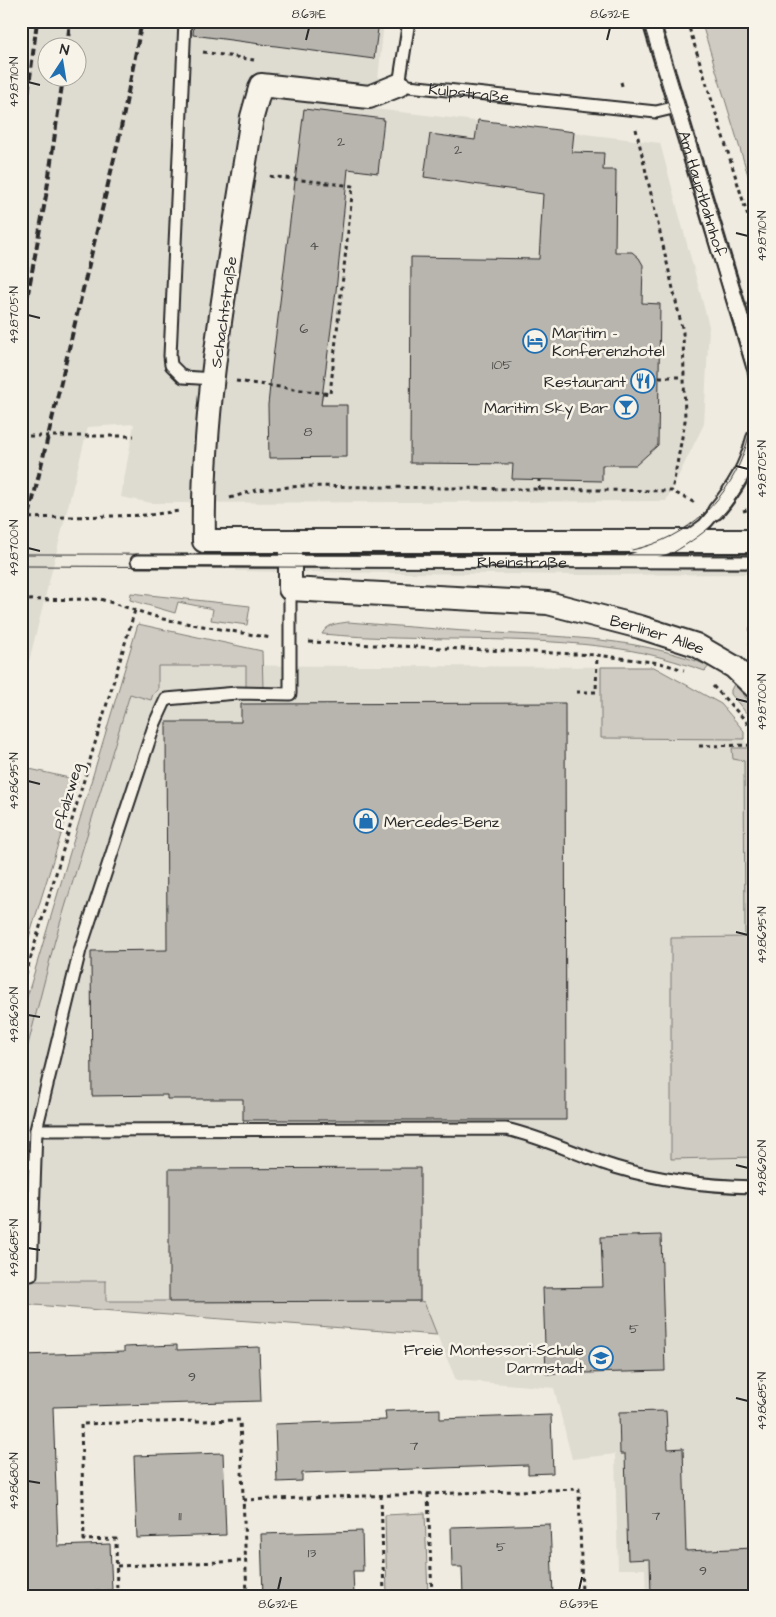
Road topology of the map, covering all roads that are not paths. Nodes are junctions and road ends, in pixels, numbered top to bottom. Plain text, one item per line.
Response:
1 (184, 21) edge
2 (409, 21) edge
3 (651, 21) edge
4 (261, 84) joint
5 (399, 86) junction
6 (677, 107) junction
7 (755, 366) edge
8 (213, 379) junction
9 (755, 438) edge
10 (716, 511) joint
11 (204, 541) joint
12 (755, 541) edge
13 (679, 542) junction
14 (290, 551) junction
15 (137, 561) dead end
16 (755, 562) edge
17 (606, 563) junction
18 (290, 589) junction
19 (755, 687) edge
20 (36, 1130) junction
21 (755, 1187) edge
22 (30, 1275) dead end

1 - 8 lane
2 - 5 lane
3 - 6 street, Am Hauptbahnhof
4 - 5 street, Külpstraße
4 - 8 street, Schachtstraße
5 - 6 lane, Külpstraße
6 - 7 street, Am Hauptbahnhof
8 - 11 street, Schachtstraße
9 - 10 street
10 - 13 lane
11 - 14 street, Rheinstraße
12 - 13 street, Rheinstraße
13 - 14 street, Rheinstraße
13 - 17 lane
14 - 15 lane, Rheinstraße
14 - 17 lane, Rheinstraße
14 - 18 street
16 - 17 lane, Rheinstraße
18 - 19 street, Berliner Allee
18 - 20 lane
20 - 21 lane
20 - 22 lane

